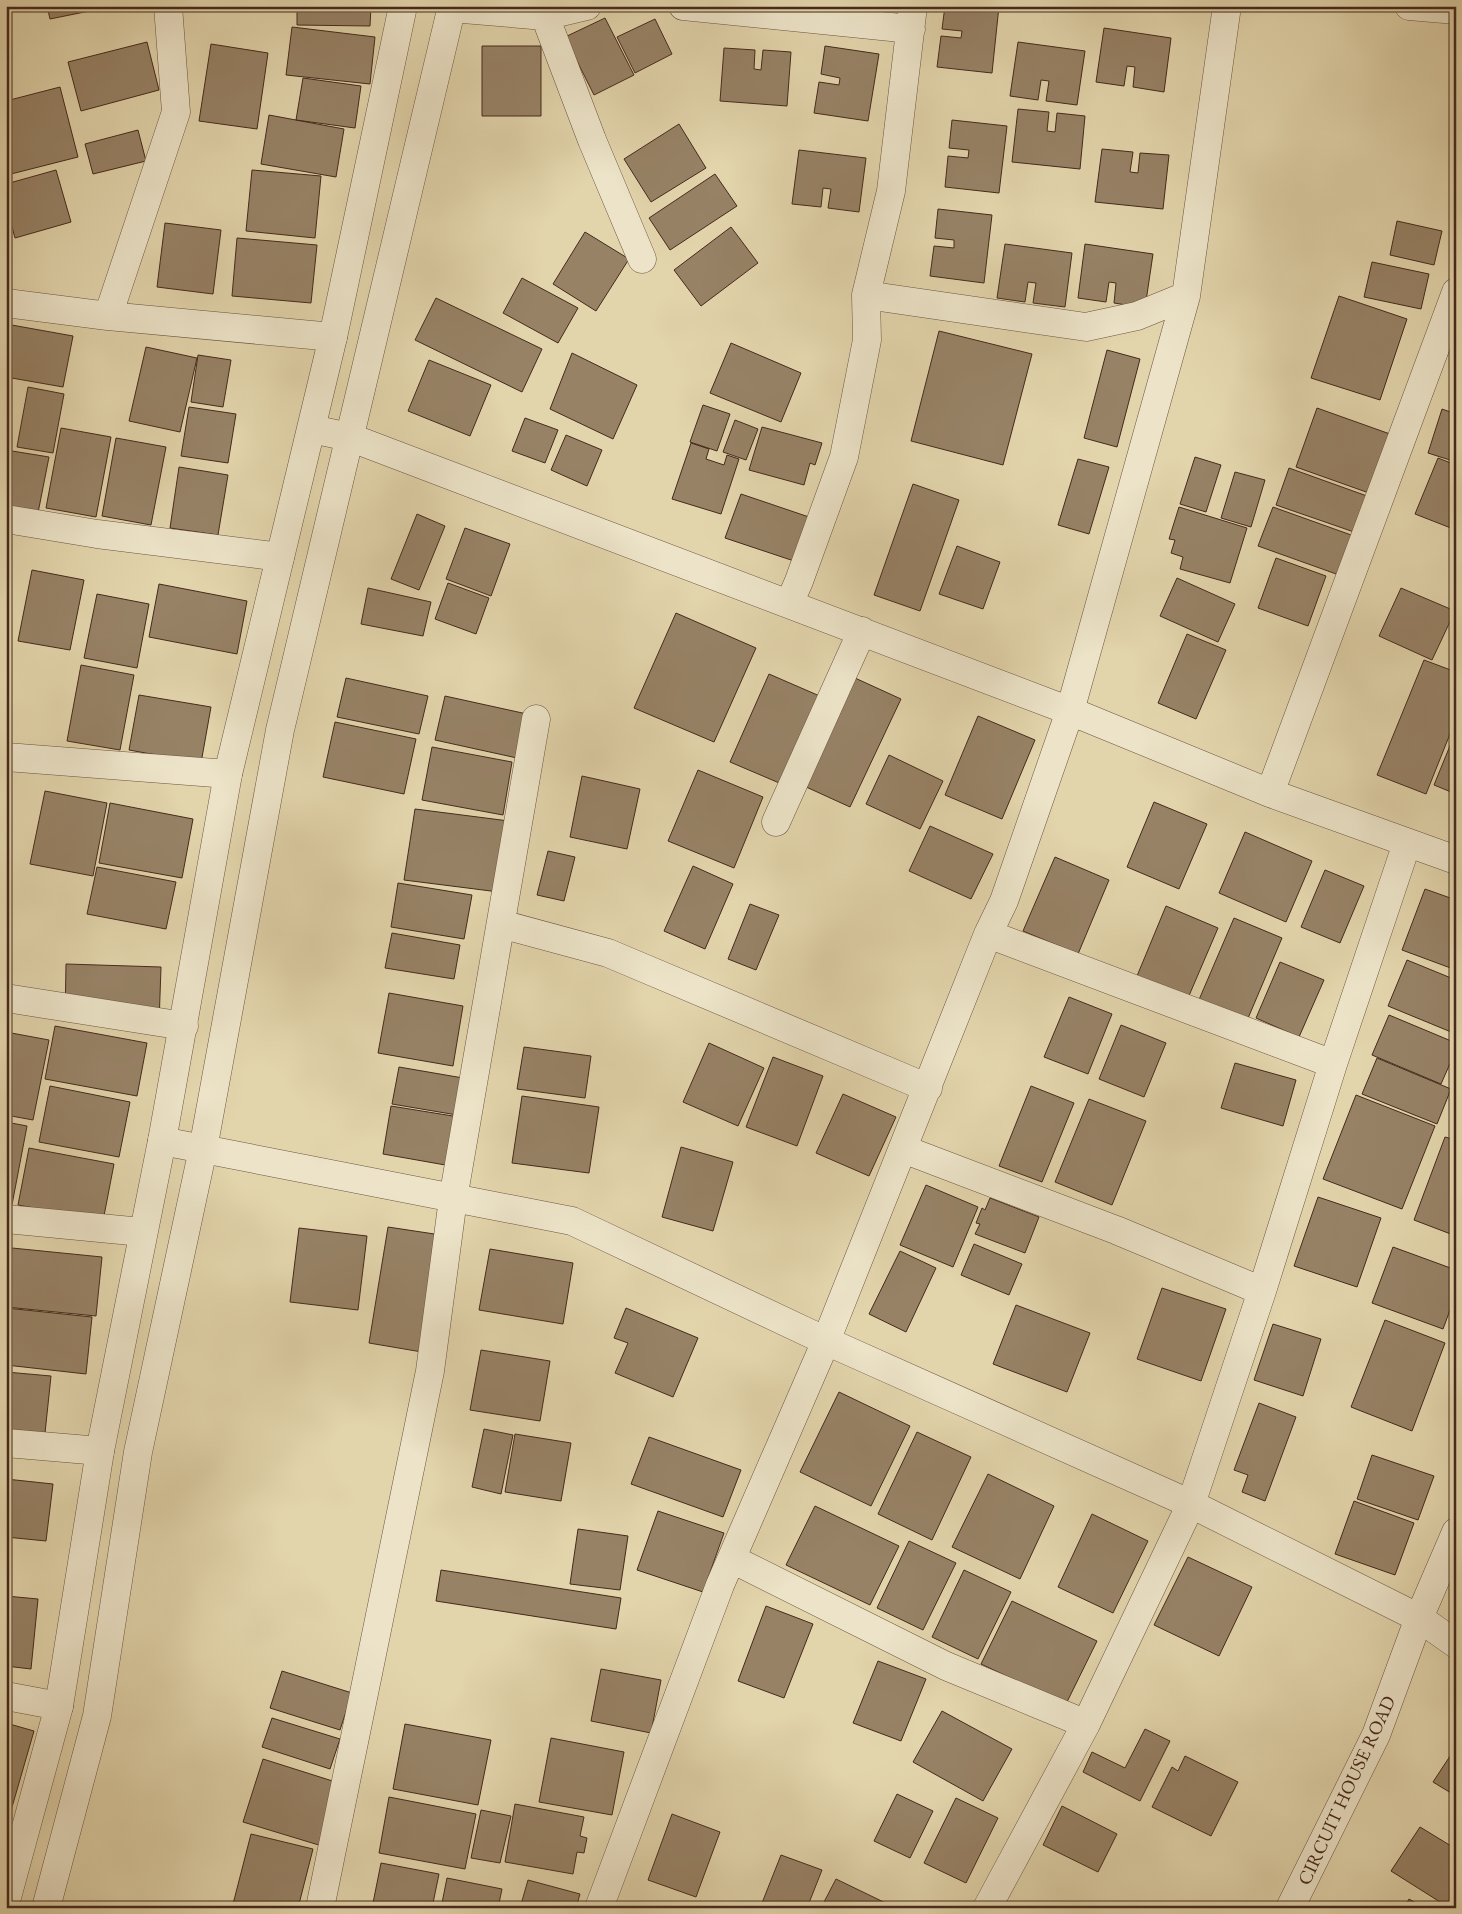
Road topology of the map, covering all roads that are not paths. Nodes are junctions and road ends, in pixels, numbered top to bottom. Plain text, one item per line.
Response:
1 (168, 6) edge
2 (403, 6) edge
3 (588, 6) edge
4 (683, 6) edge
5 (1227, 6) edge
6 (1409, 6) edge
7 (451, 7) edge
8 (1456, 10) edge
9 (798, 12) edge
10 (545, 16) junction
11 (912, 18) edge
12 (642, 259) dead end
13 (1456, 292) edge
14 (866, 296) junction
15 (1186, 296) junction
16 (6, 303) edge
17 (108, 316) junction
18 (333, 337) junction
19 (312, 429) junction
20 (349, 437) junction
21 (6, 519) edge
22 (280, 557) junction
23 (789, 604) junction
24 (862, 631) junction
25 (1070, 711) junction
26 (536, 719) dead end
27 (6, 757) edge
28 (228, 774) junction
29 (1270, 793) junction
30 (776, 822) dead end
31 (1407, 843) junction
32 (1456, 860) edge
33 (501, 924) junction
34 (988, 934) junction
35 (6, 998) edge
36 (184, 1026) junction
37 (1333, 1064) junction
38 (928, 1088) junction
39 (162, 1141) junction
40 (203, 1149) junction
41 (903, 1149) junction
42 (453, 1199) junction
43 (6, 1218) edge
44 (142, 1232) junction
45 (1262, 1291) junction
46 (826, 1341) junction
47 (6, 1443) edge
48 (100, 1451) junction
49 (1191, 1504) junction
50 (1456, 1532) edge
51 (732, 1559) junction
52 (1419, 1618) junction
53 (1456, 1644) edge
54 (6, 1696) edge
55 (59, 1706) junction
56 (1086, 1724) junction
57 (6, 1901) edge
58 (46, 1908) edge
59 (320, 1908) edge
60 (599, 1908) edge
61 (987, 1908) edge
62 (1290, 1908) edge

1 - 17 street
2 - 18 street
3 - 10 street
4 - 9 street
5 - 15 street
6 - 8 street
7 - 10 street
7 - 20 street
9 - 11 street
10 - 12 street
11 - 14 street
13 - 29 street
14 - 15 street
14 - 23 street
15 - 25 street
16 - 17 street
17 - 18 street
18 - 19 street
19 - 20 street
19 - 22 street
20 - 23 street
20 - 40 street
21 - 22 street
22 - 28 street
23 - 24 street
24 - 25 street
24 - 30 street
25 - 29 street
25 - 34 street
26 - 33 street
27 - 28 street
28 - 36 street
29 - 31 street
31 - 32 street
31 - 37 street
33 - 38 street
33 - 42 street
34 - 37 street
34 - 38 street
35 - 36 street
36 - 39 street
37 - 45 street
38 - 41 street
39 - 40 street
39 - 44 street
40 - 42 street
40 - 58 street
41 - 45 street
41 - 46 street
42 - 46 street
42 - 59 street
43 - 44 street
44 - 48 street
45 - 49 street
46 - 49 street
46 - 51 street
47 - 48 street
48 - 55 street
49 - 52 street
49 - 56 street
50 - 52 street, CIRCUIT HOUSE ROAD
51 - 56 street
51 - 60 street
52 - 53 street
52 - 62 street, CIRCUIT HOUSE ROAD
54 - 55 street
55 - 57 street
56 - 61 street

